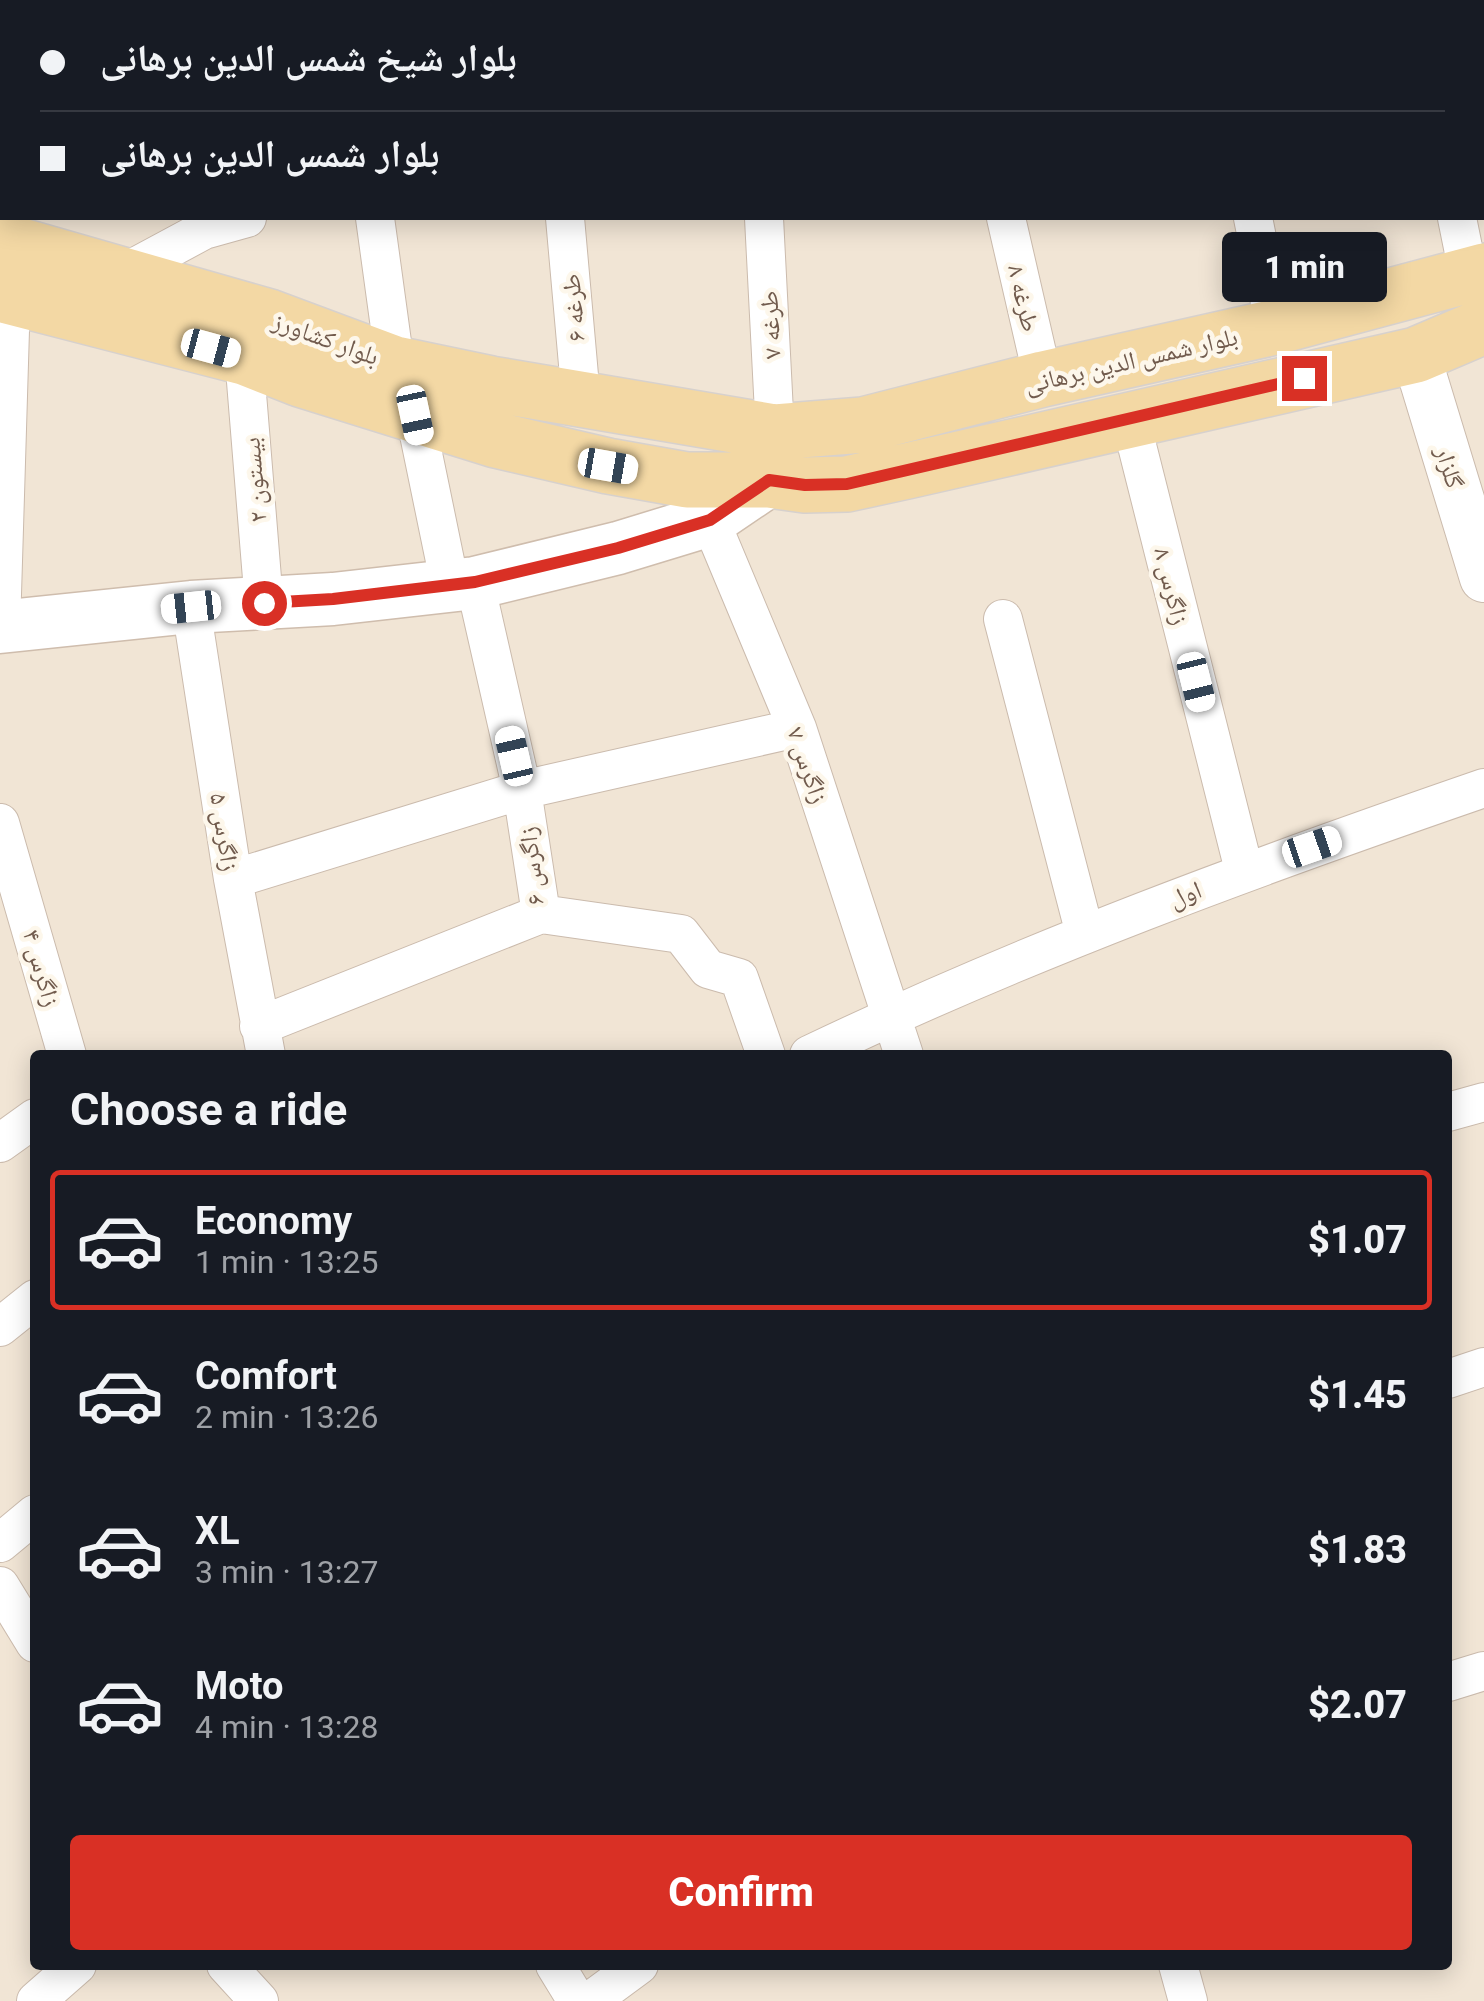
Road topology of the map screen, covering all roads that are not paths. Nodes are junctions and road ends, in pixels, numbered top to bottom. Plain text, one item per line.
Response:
1 (232, 220) edge
2 (376, 220) edge
3 (565, 220) edge
4 (764, 220) edge
5 (1006, 220) edge
6 (1252, 220) edge
7 (1459, 220) edge
8 (202, 224) edge
9 (4, 258) edge
10 (124, 274) junction
11 (1479, 292) edge
12 (1274, 327) junction
13 (1416, 354) junction
14 (244, 357) junction
15 (395, 364) junction
16 (1043, 379) junction
17 (581, 398) junction
18 (415, 415) junction
19 (1130, 418) junction
20 (772, 456) junction
21 (710, 520) junction
22 (1484, 578) edge
23 (462, 584) junction
24 (264, 603) junction
25 (191, 607) junction
26 (1003, 619) dead end
27 (0, 627) edge
28 (797, 728) junction
29 (1484, 788) edge
30 (522, 790) junction
31 (0, 823) edge
32 (1244, 870) junction
33 (232, 880) junction
34 (541, 914) junction
35 (1085, 934) junction
36 (891, 1016) junction
37 (262, 1040) edge
38 (66, 1050) edge
39 (764, 1050) edge
40 (820, 1050) edge
41 (902, 1050) edge
42 (1484, 1102) edge
43 (1452, 1111) edge
44 (30, 1122) edge
45 (0, 1143) edge
46 (30, 1302) edge
47 (0, 1328) edge
48 (1484, 1368) edge
49 (1452, 1378) edge
50 (30, 1518) edge
51 (0, 1543) edge
52 (0, 1586) edge
53 (30, 1635) edge
54 (1484, 1671) edge
55 (1452, 1681) edge
56 (71, 1970) edge
57 (231, 1970) edge
58 (558, 1970) edge
59 (632, 1970) edge
60 (1179, 1970) edge
61 (36, 2001) edge
62 (259, 2001) edge
63 (577, 2001) edge
64 (590, 2001) edge
65 (1188, 2001) edge

1 - 8 street
2 - 15 street
3 - 17 street, طرغه ۶
4 - 20 street, طرغه ۷
5 - 16 street, طرغه ۸
6 - 12 street
7 - 11 street
8 - 10 street
9 - 10 main road, بلوار کشاورز
9 - 14 main road, بلوار کشاورز
9 - 27 street
10 - 15 main road, بلوار کشاورز
11 - 12 main road, بلوار شمس الدین برهانی
11 - 13 main road
12 - 16 main road, بلوار شمس الدین برهانی
13 - 19 main road
13 - 22 street, گلزار
14 - 18 main road, بلوار کشاورز
14 - 24 street, بیستون ۲
15 - 17 main road, بلوار کشاورز
16 - 20 main road, بلوار شمس الدین برهانی
17 - 20 main road, بلوار کشاورز
18 - 20 main road, بلوار کشاورز
18 - 23 street, زاگرس ۶
19 - 20 main road
19 - 32 street, زاگرس ۸
20 - 21 main road
21 - 23 main road
21 - 28 street, زاگرس ۷
23 - 24 main road
23 - 30 street, زاگرس ۶
24 - 25 main road
25 - 27 main road
25 - 33 street, زاگرس ۵
26 - 35 street
28 - 30 street
28 - 36 street, زاگرس ۷
29 - 32 street, اول
30 - 33 street
30 - 34 street, زاگرس ۶
31 - 38 street, ۴ زاگرس
32 - 35 street, اول
33 - 37 street, زاگرس ۵
34 - 37 street, زاگرس ۶
34 - 39 street
35 - 36 street, اول
36 - 40 street
36 - 41 street, زاگرس ۷
42 - 43 street
44 - 45 street
46 - 47 street
48 - 49 street
50 - 51 street
52 - 53 street
54 - 55 street
56 - 61 street
57 - 62 street
58 - 63 street
59 - 64 street
60 - 65 street

